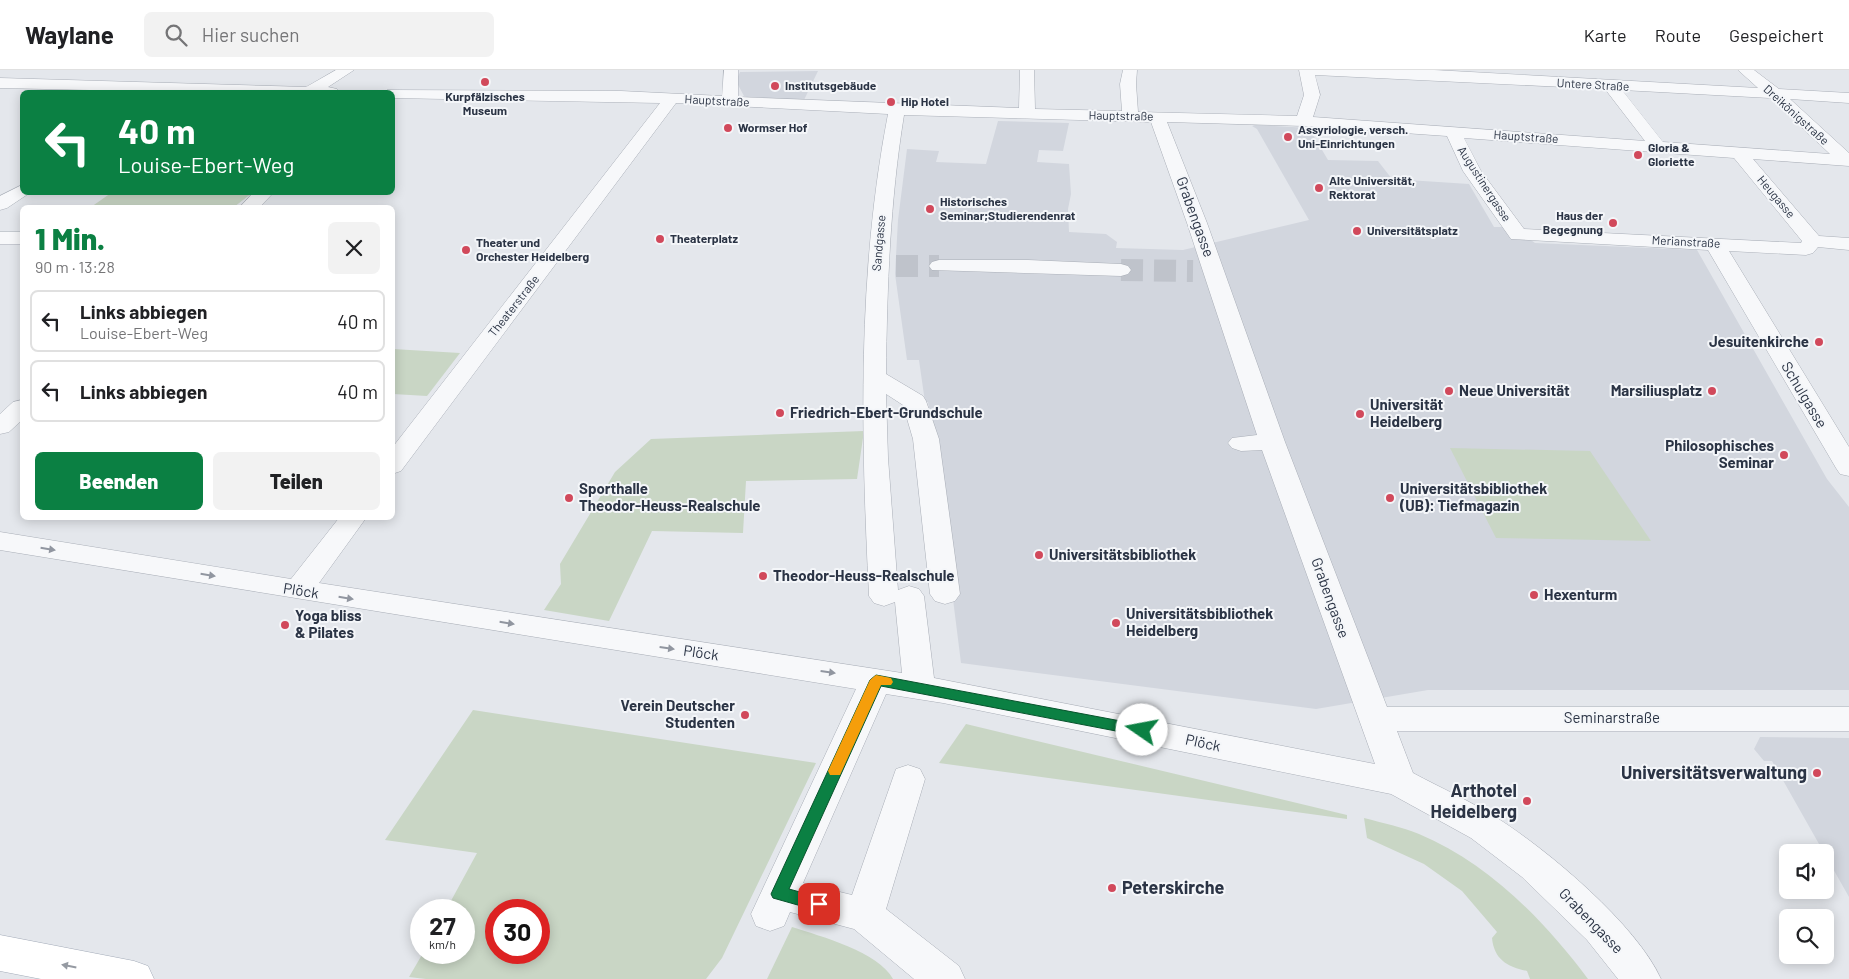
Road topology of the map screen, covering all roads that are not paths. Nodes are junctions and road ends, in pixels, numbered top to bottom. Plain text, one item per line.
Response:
1 (96, 70) edge
2 (347, 70) edge
3 (731, 70) edge
4 (1027, 70) edge
5 (1130, 70) edge
6 (1306, 70) edge
7 (1745, 70) edge
8 (1425, 72) edge
9 (1572, 77) edge
10 (0, 83) edge
11 (70, 84) junction
12 (1611, 86) junction
13 (178, 90) edge
14 (312, 90) edge
15 (395, 93) edge
16 (1776, 94) junction
17 (1849, 98) edge
18 (671, 99) junction
19 (729, 101) junction
20 (897, 110) junction
21 (1130, 111) junction
22 (1027, 114) junction
23 (1158, 116) junction
24 (1304, 121) junction
25 (1454, 132) junction
26 (1656, 144) junction
27 (1739, 153) junction
28 (1847, 160) edge
29 (20, 191) edge
30 (262, 195) edge
31 (0, 204) edge
32 (251, 205) edge
33 (1518, 235) joint
34 (0, 238) edge
35 (20, 238) edge
36 (1813, 241) junction
37 (1714, 243) junction
38 (1849, 244) edge
39 (939, 266) tunnel mouth
40 (1121, 270) tunnel mouth
41 (874, 378) junction
42 (20, 409) edge
43 (0, 427) edge
44 (1242, 442) dead end
45 (1272, 442) junction
46 (395, 462) edge
47 (1849, 468) edge
48 (351, 520) edge
49 (0, 541) edge
50 (298, 590) junction
51 (945, 594) dead end
52 (876, 680) junction
53 (919, 687) junction
54 (1849, 718) edge
55 (1375, 719) junction
56 (908, 779) dead end
57 (1400, 782) junction
58 (865, 916) junction
59 (0, 953) edge
60 (134, 979) edge
61 (945, 979) edge
62 (1641, 979) edge

1 - 11 street
2 - 14 street
3 - 19 street
4 - 22 street
5 - 21 street
6 - 8 street, Untere Straße
6 - 24 street
7 - 16 street, Dreikönigstraße
8 - 9 street, Untere Straße
9 - 12 street, Untere Straße
10 - 11 street
11 - 13 street
12 - 16 street, Untere Straße
12 - 26 street
15 - 18 street, Hauptstraße
16 - 17 street, Untere Straße
16 - 28 street, Dreikönigstraße
18 - 19 street, Hauptstraße
18 - 46 street, Theaterstraße
19 - 20 street, Hauptstraße
20 - 22 street, Hauptstraße
20 - 41 street, Sandgasse
21 - 22 street, Hauptstraße
21 - 23 street, Hauptstraße
23 - 24 street, Hauptstraße
23 - 45 street, Grabengasse
24 - 25 street, Hauptstraße
25 - 26 street, Hauptstraße
25 - 33 street, Augustinergasse
26 - 27 street, Hauptstraße
27 - 28 street, Hauptstraße
27 - 36 street, Heugasse
29 - 31 street
30 - 32 street
33 - 37 street, Merianstraße
34 - 35 street
36 - 37 street, Merianstraße
36 - 38 street, Merianstraße
37 - 47 street, Schulgasse
39 - 40 street
41 - 51 street
41 - 53 street, Sandgasse
42 - 43 street
44 - 45 street
45 - 55 street, Grabengasse
48 - 50 street
49 -> 50 street, Plöck
50 -> 52 street, Plöck
52 - 53 street, Plöck
52 - 58 street
53 - 57 street, Plöck
54 - 55 street, Seminarstraße
55 - 57 street, Grabengasse
56 - 58 street
57 - 62 street, Grabengasse
58 - 61 street
60 -> 59 main road

